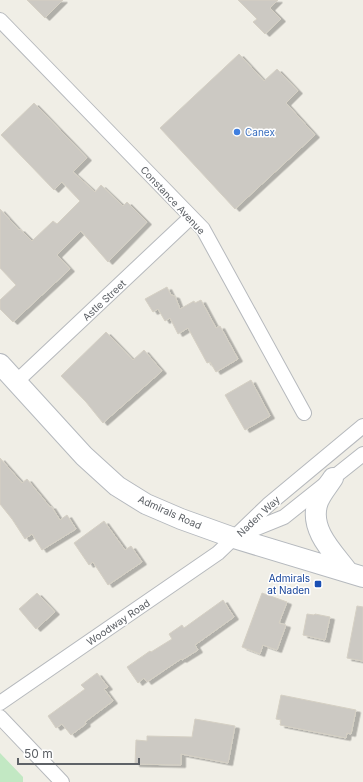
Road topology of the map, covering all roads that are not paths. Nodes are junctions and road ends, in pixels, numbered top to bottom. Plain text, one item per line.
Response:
1 (0, 20) edge
2 (191, 217) junction
3 (0, 364) edge
4 (16, 382) junction
5 (304, 413) dead end
6 (363, 426) edge
7 (363, 454) edge
8 (333, 478) junction
9 (234, 538) junction
10 (356, 574) edge
11 (0, 703) edge
12 (0, 717) edge
13 (62, 782) edge

1 - 2 street, Constance Avenue
2 - 4 street, Astle Street
2 - 5 street, Constance Avenue
3 - 4 main road, Admirals Road
4 - 9 main road, Admirals Road
6 - 9 street, Naden Way
7 - 8 street, Naden Way
8 - 9 street, Naden Way
8 - 10 main road
9 - 10 main road, Admirals Road
9 - 11 street, Woodway Road
12 - 13 street

